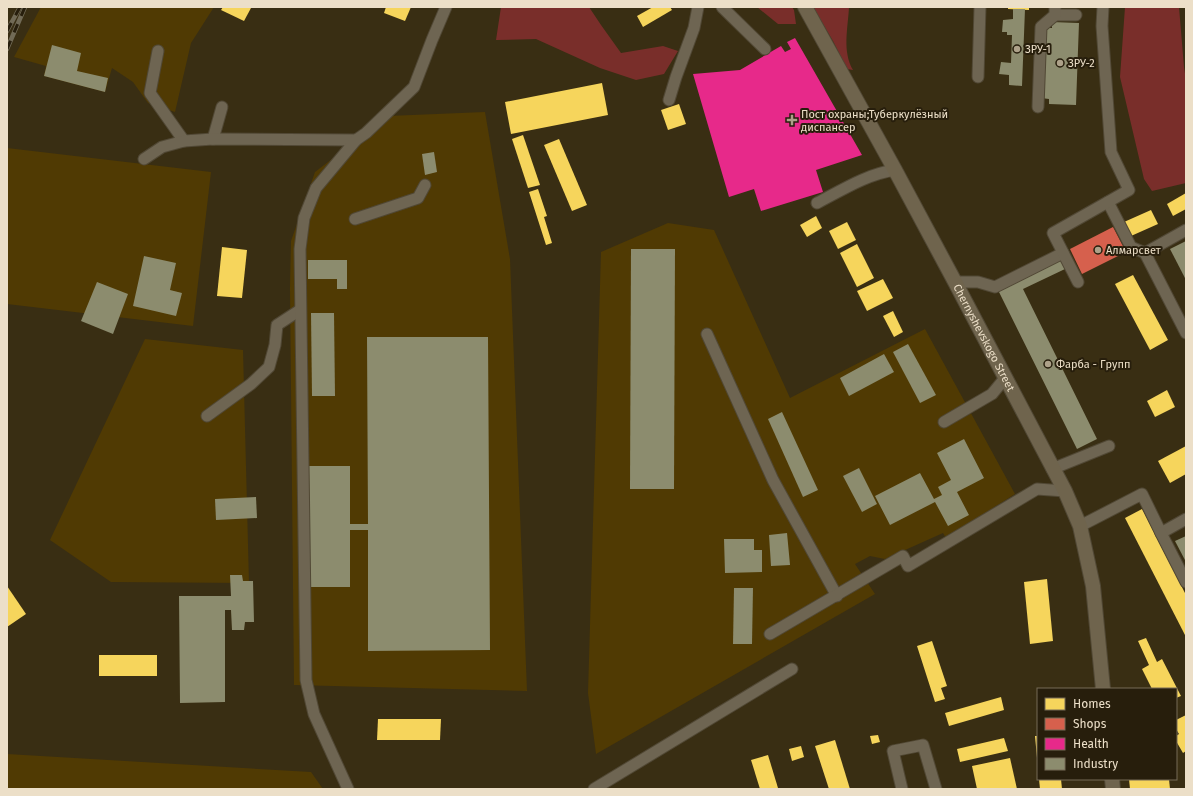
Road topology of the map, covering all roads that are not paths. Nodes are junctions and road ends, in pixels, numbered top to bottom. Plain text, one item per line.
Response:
1 (446, 7) edge
2 (698, 7) edge
3 (722, 7) edge
4 (805, 7) edge
5 (980, 7) edge
6 (1103, 7) edge
7 (1055, 11) edge
8 (1076, 16) dead end
9 (765, 49) dead end
10 (158, 51) dead end
11 (978, 77) dead end
12 (669, 100) dead end
13 (222, 107) dead end
14 (1038, 107) dead end
15 (213, 138) junction
16 (356, 140) junction
17 (184, 141) junction
18 (144, 159) dead end
19 (895, 170) junction
20 (425, 185) dead end
21 (1108, 202) junction
22 (817, 203) dead end
23 (355, 219) dead end
24 (1186, 230) edge
25 (1063, 253) junction
26 (1145, 253) junction
27 (955, 282) junction
28 (1078, 282) dead end
29 (300, 310) junction
30 (1186, 333) edge
31 (707, 334) dead end
32 (1006, 377) junction
33 (207, 416) dead end
34 (944, 422) dead end
35 (1109, 446) dead end
36 (1052, 469) junction
37 (1065, 491) junction
38 (1186, 519) edge
39 (1080, 526) junction
40 (1161, 533) junction
41 (1186, 582) edge
42 (837, 596) junction
43 (770, 634) dead end
44 (792, 669) dead end
45 (1104, 688) edge
46 (348, 789) edge
47 (594, 789) edge
48 (902, 789) edge
49 (936, 789) edge

1 - 16 street
2 - 12 street
3 - 9 street
4 - 19 main road, Chernyshevskogo Street
5 - 11 street
6 - 21 street
7 - 8 street
7 - 14 street
10 - 17 street
13 - 15 street
15 - 16 street
15 - 17 street
16 - 29 street
17 - 18 street
19 - 22 street
19 - 27 main road, Chernyshevskogo Street
20 - 23 street
21 - 25 street
21 - 26 street
24 - 26 street
25 - 27 street
25 - 28 street
26 - 30 street
27 - 32 main road, Chernyshevskogo Street
29 - 33 street
29 - 46 street
31 - 42 street
32 - 34 street
32 - 36 main road, Chernyshevskogo Street
35 - 36 street
36 - 37 main road, Chernyshevskogo Street
37 - 39 main road, Chernyshevskogo Street
37 - 42 street
38 - 40 street
39 - 40 street
39 - 45 main road, Chernyshevskogo Street
40 - 41 street
42 - 43 street
44 - 47 street
48 - 49 street

